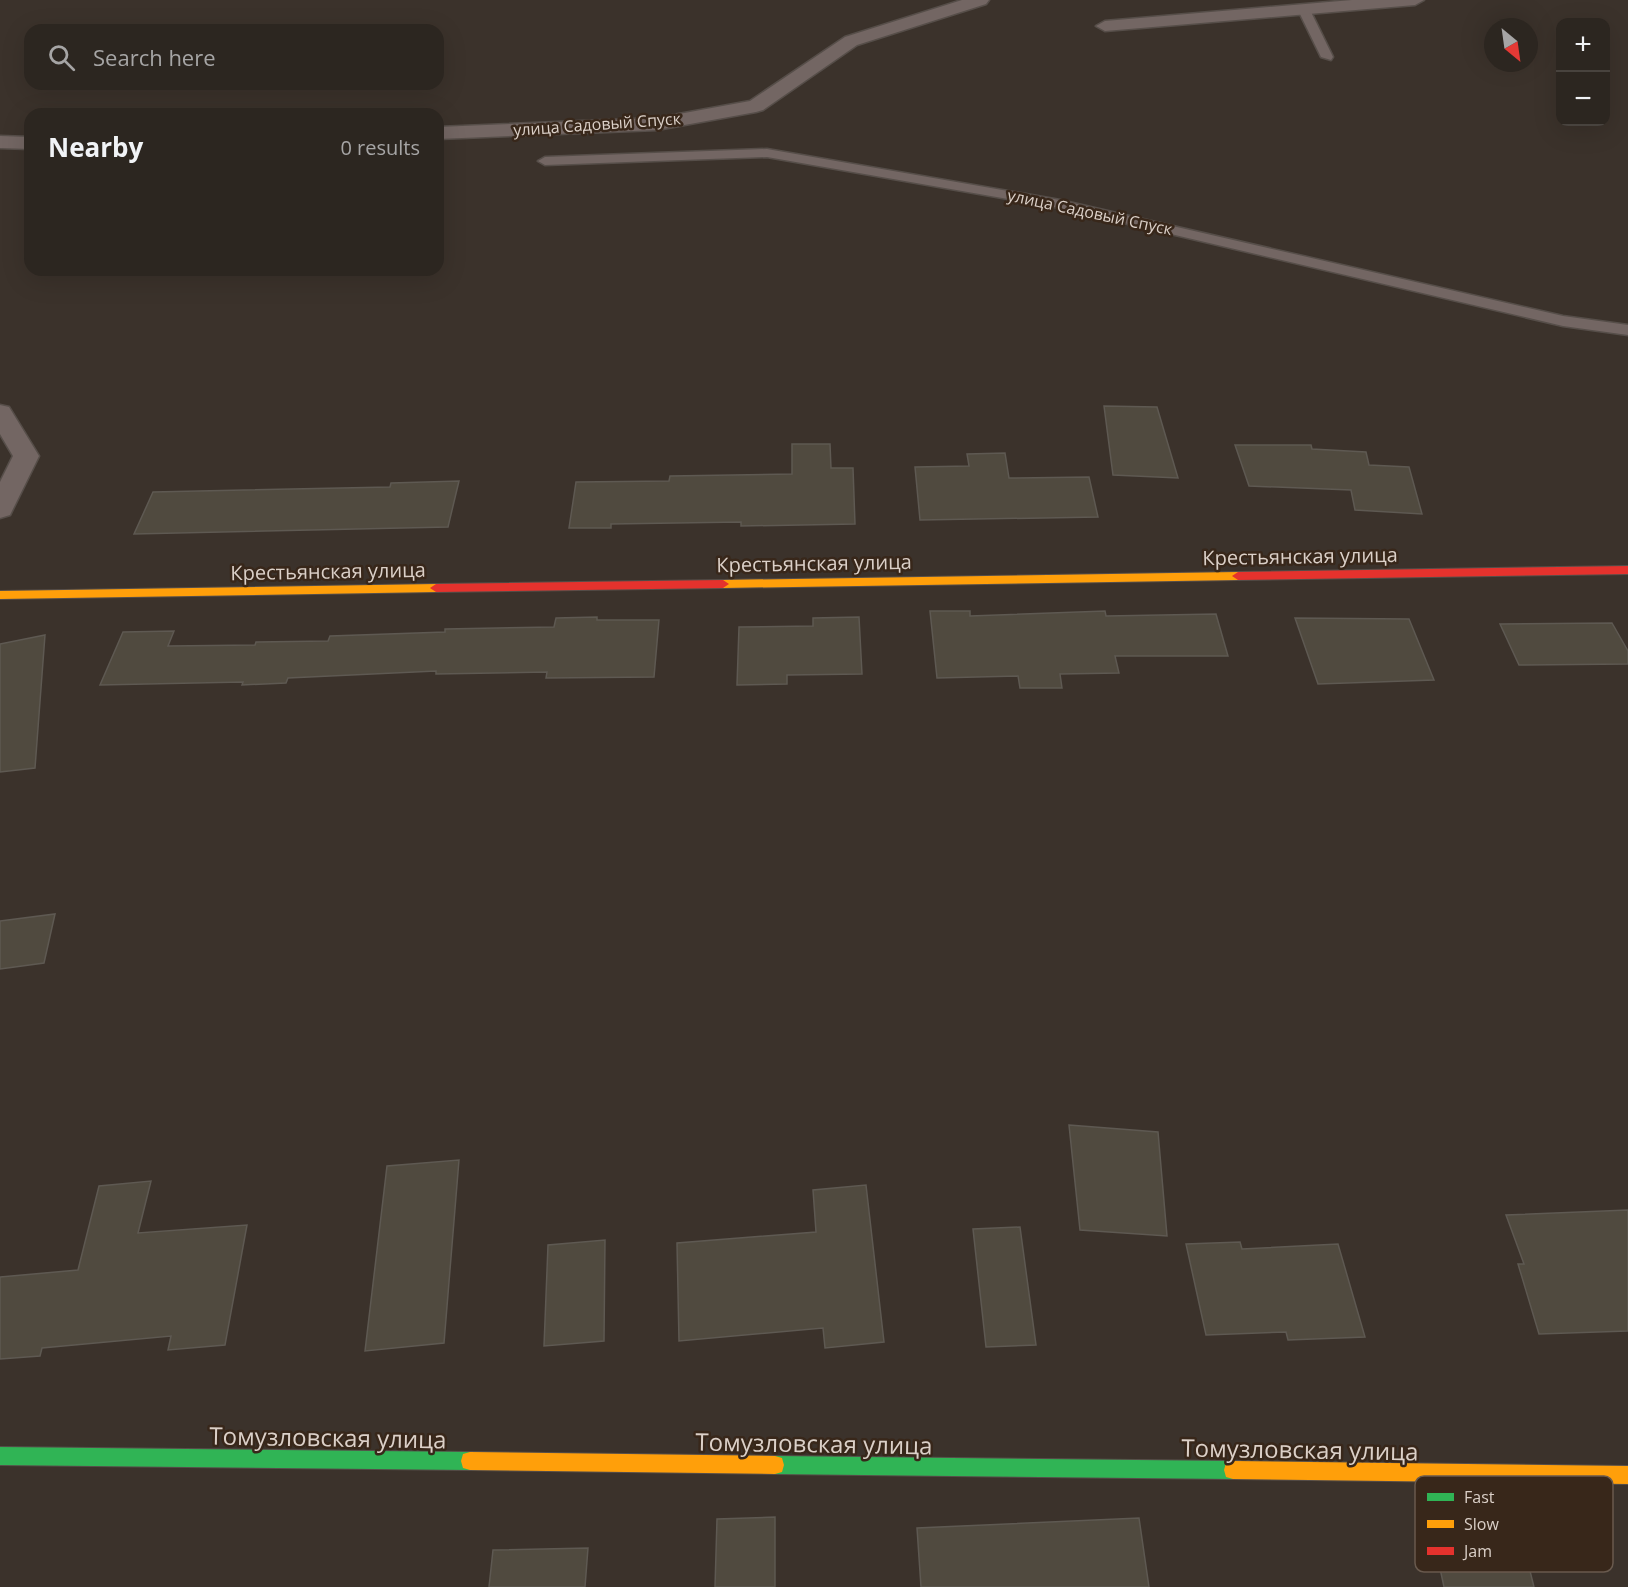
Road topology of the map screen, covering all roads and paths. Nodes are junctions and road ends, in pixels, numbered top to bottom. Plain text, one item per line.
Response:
1 (980, 0) edge
2 (1415, 0) edge
3 (1305, 12) junction
4 (1105, 26) dead end
5 (1327, 57) dead end
6 (444, 133) edge
7 (0, 142) edge
8 (24, 143) edge
9 (545, 161) dead end
10 (1628, 330) edge
11 (0, 413) edge
12 (0, 509) edge
13 (1628, 570) edge
14 (0, 596) edge
15 (0, 1456) edge
16 (1628, 1475) edge

1 - 6 street, улица Садовый Спуск
2 - 3 street
3 - 4 street
3 - 5 lane
7 - 8 street
9 - 10 lane, улица Садовый Спуск
11 - 12 street
13 - 14 street, Крестьянская улица
15 - 16 street, Томузловская улица

